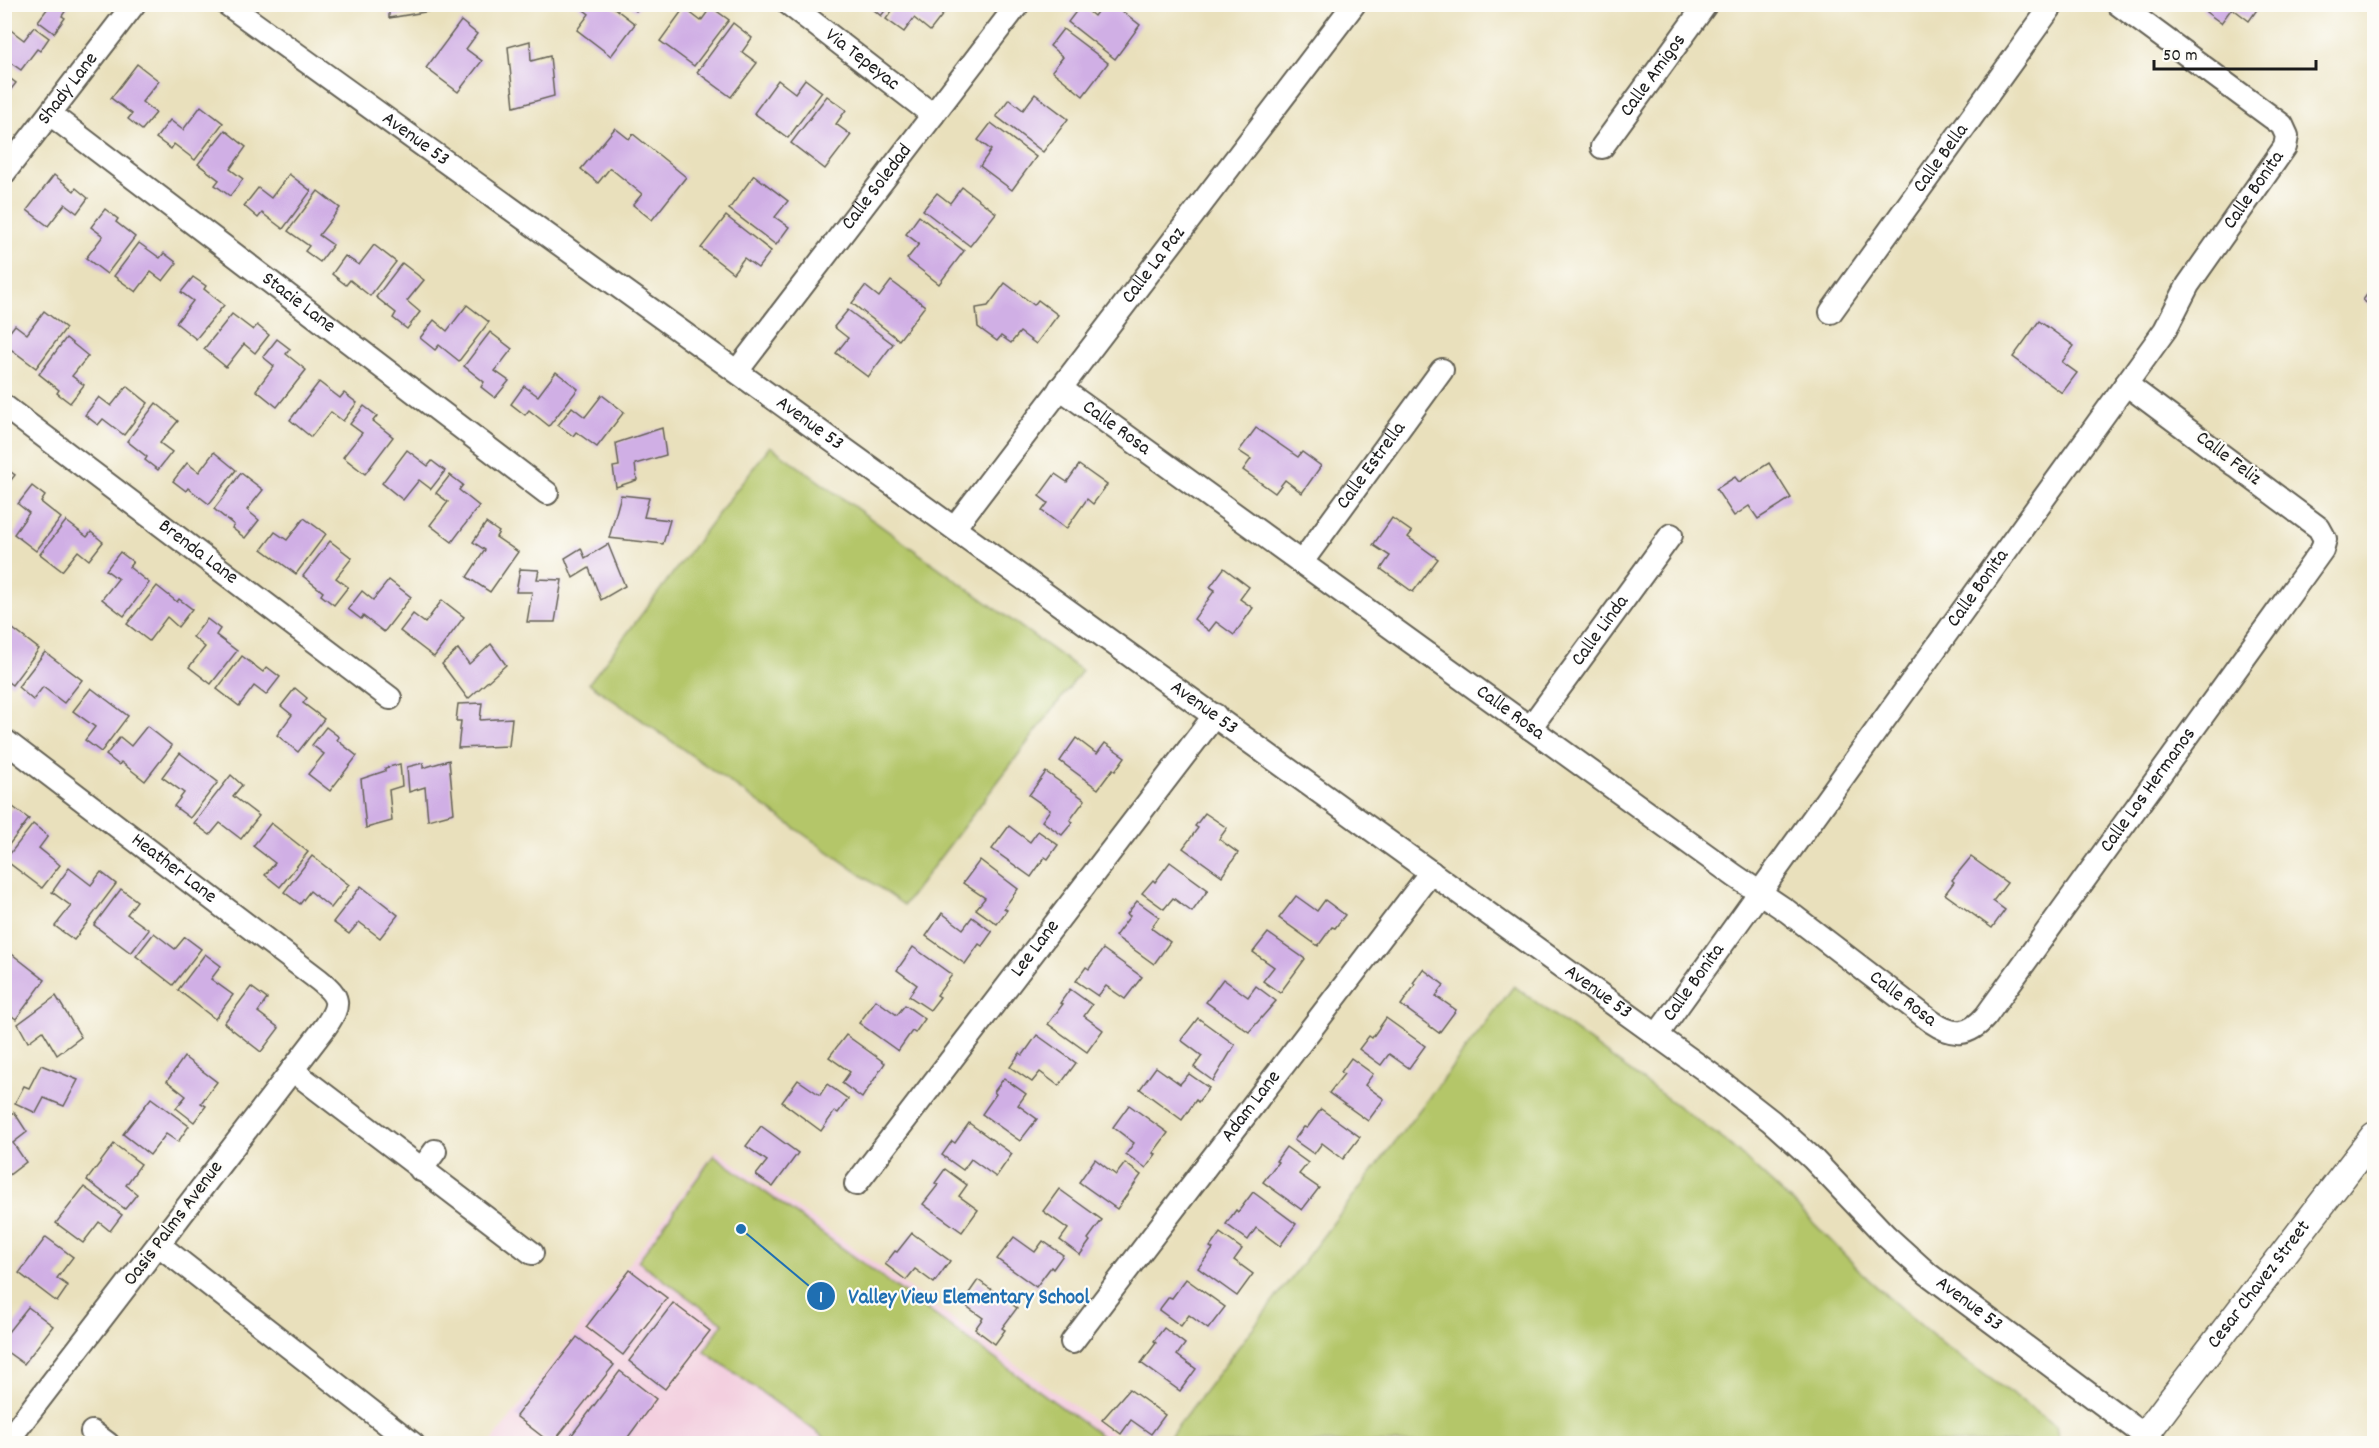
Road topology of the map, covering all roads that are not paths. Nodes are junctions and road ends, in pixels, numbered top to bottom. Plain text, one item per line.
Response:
1 (134, 4) edge
2 (227, 4) edge
3 (789, 4) edge
4 (1017, 4) edge
5 (1354, 4) edge
6 (1706, 4) edge
7 (2053, 4) edge
8 (2118, 4) edge
9 (50, 114) junction
10 (933, 115) junction
11 (1602, 147) dead end
12 (4, 173) edge
13 (1831, 312) dead end
14 (1442, 370) dead end
15 (737, 371) junction
16 (2126, 384) junction
17 (1060, 388) junction
18 (4, 406) edge
19 (547, 493) dead end
20 (954, 528) junction
21 (1671, 535) dead end
22 (2325, 539) joint
23 (1301, 562) junction
24 (390, 698) dead end
25 (1215, 715) junction
26 (1530, 728) junction
27 (4, 740) edge
28 (1431, 872) junction
29 (1760, 893) junction
30 (337, 1001) joint
31 (1960, 1033) joint
32 (1657, 1035) junction
33 (292, 1070) junction
34 (2374, 1136) edge
35 (435, 1151) dead end
36 (421, 1170) junction
37 (856, 1184) dead end
38 (159, 1245) junction
39 (532, 1253) dead end
40 (1072, 1342) dead end
41 (9, 1440) edge
42 (2143, 1441) edge
43 (413, 1443) edge

1 - 9 street, Shady Lane
2 - 15 street, Avenue 53
3 - 10 street, Via Tepeyac
4 - 10 street, Calle Soledad
5 - 17 street, Calle La Paz
6 - 11 street, Calle Amigos
7 - 13 street, Calle Bella
8 - 16 street, Calle Bonita
9 - 12 street, Shady Lane
9 - 19 street, Stacie Lane
10 - 15 street, Calle Soledad
14 - 23 street, Calle Estrella
15 - 20 street, Avenue 53
16 - 22 street, Calle Feliz
16 - 29 street, Calle Bonita
17 - 20 street, Calle La Paz
17 - 23 street, Calle Rosa
18 - 24 street, Brenda Lane
20 - 25 street, Avenue 53
21 - 26 street, Calle Linda
22 - 31 street, Calle Los Hermanos
23 - 26 street, Calle Rosa
25 - 28 street, Avenue 53
25 - 37 street, Lee Lane
26 - 29 street, Calle Rosa
27 - 30 street, Heather Lane
28 - 32 street, Avenue 53
28 - 40 street, Adam Lane
29 - 31 street, Calle Rosa
29 - 32 street, Calle Bonita
30 - 33 street, Oasis Palms Avenue
32 - 42 street, Avenue 53
33 - 36 street
33 - 38 street, Oasis Palms Avenue
34 - 42 main road, Cesar Chavez Street
35 - 36 street
36 - 39 street
38 - 41 street, Oasis Palms Avenue
38 - 43 street

